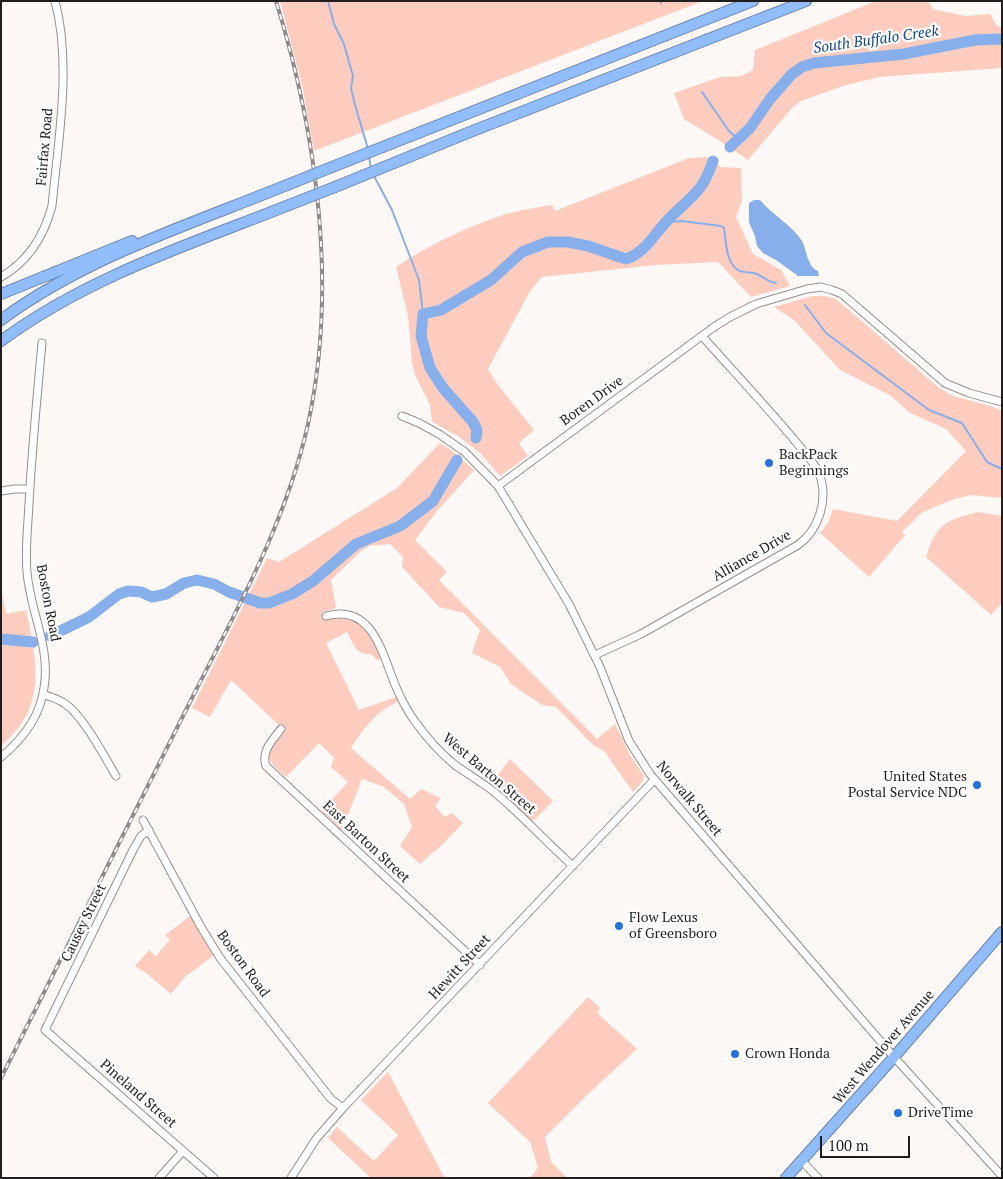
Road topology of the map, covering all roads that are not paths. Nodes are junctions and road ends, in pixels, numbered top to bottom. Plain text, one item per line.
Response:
1 (55, 1) edge
2 (753, 1) edge
3 (806, 1) edge
4 (256, 198) junction
5 (1, 277) edge
6 (1, 294) edge
7 (1, 320) edge
8 (702, 336) junction
9 (1, 341) edge
10 (42, 343) dead end
11 (1002, 402) edge
12 (402, 416) dead end
13 (498, 486) junction
14 (30, 489) junction
15 (1, 490) edge
16 (326, 616) dead end
17 (595, 656) junction
18 (43, 694) junction
19 (281, 729) dead end
20 (1, 758) edge
21 (116, 776) dead end
22 (654, 780) junction
23 (143, 820) dead end
24 (149, 830) junction
25 (573, 866) junction
26 (1002, 932) edge
27 (480, 965) junction
28 (45, 1030) joint
29 (894, 1057) junction
30 (343, 1108) junction
31 (183, 1151) junction
32 (802, 1161) junction
33 (1002, 1176) edge
34 (159, 1178) edge
35 (214, 1178) edge
36 (291, 1178) edge
37 (786, 1178) edge
38 (818, 1178) edge

1 - 5 street, Fairfax Road
2 - 4 highway, bridge
3 - 9 highway, bridge
4 - 6 highway
4 - 7 highway
8 - 11 street, Boren Drive
8 - 13 street, Boren Drive
8 - 17 street, Alliance Drive
10 - 14 street, Boston Road
12 - 13 street, Norwalk Street
13 - 17 street, Norwalk Street
14 - 15 street
14 - 18 street, Boston Road
16 - 25 street, West Barton Street
17 - 22 street, Norwalk Street
18 - 20 street
18 - 21 street
19 - 27 street, East Barton Street
22 - 25 street, Hewitt Street
22 - 29 street, Norwalk Street
23 - 24 street, Boston Road
24 - 28 street, Causey Street
24 - 30 street, Boston Road
25 - 27 street, Hewitt Street
26 - 29 highway, West Wendover Avenue
27 - 30 street, Hewitt Street
28 - 31 street, Pineland Street
29 - 32 highway, West Wendover Avenue
29 - 33 street, Norwalk Street
30 - 36 street, Hewitt Street
31 - 34 street
31 - 35 street, Pineland Street
32 - 37 highway, West Wendover Avenue
32 - 38 street

